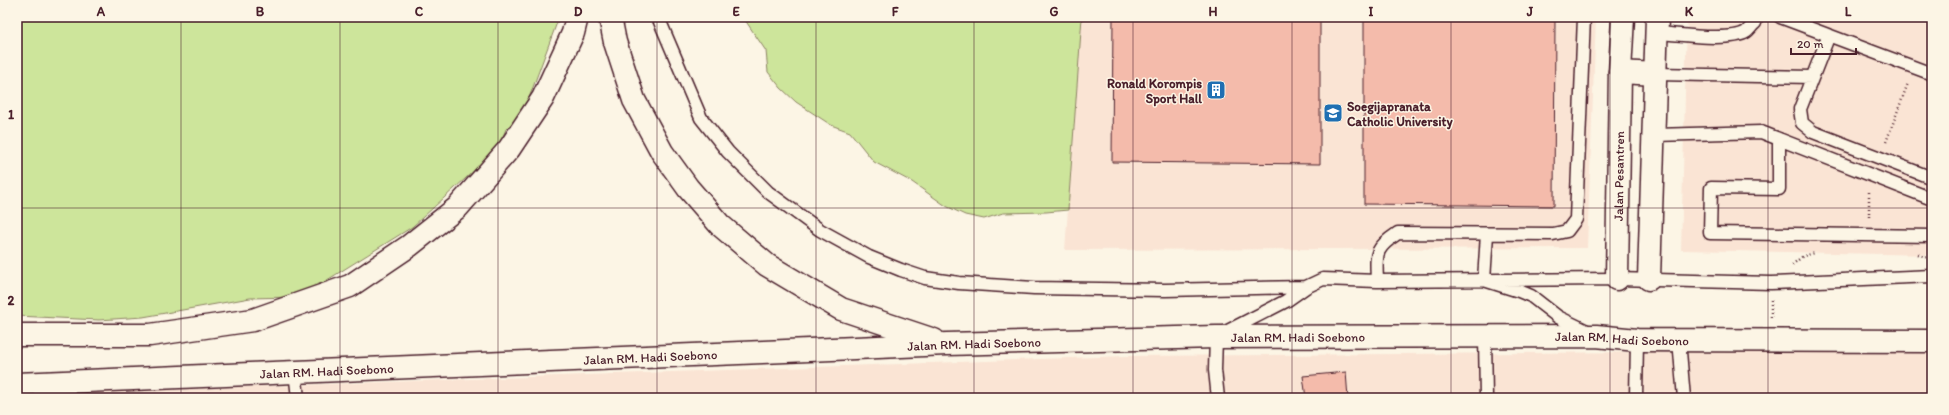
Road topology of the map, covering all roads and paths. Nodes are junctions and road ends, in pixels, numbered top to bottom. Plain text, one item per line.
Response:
1 (577, 17) edge
2 (610, 17) edge
3 (658, 17) edge
4 (1584, 17) edge
5 (1623, 17) edge
6 (1780, 17) edge
7 (1755, 23) dead end
8 (1657, 25) edge
9 (1829, 35) junction
10 (1620, 72) junction
11 (1656, 74) junction
12 (1932, 74) edge
13 (1812, 77) junction
14 (1655, 135) junction
15 (1779, 139) junction
16 (1932, 178) edge
17 (1932, 199) edge
18 (1487, 234) junction
19 (1932, 236) edge
20 (1932, 276) edge
21 (1617, 279) junction
22 (1484, 280) junction
23 (1649, 280) junction
24 (1377, 281) junction
25 (1306, 287) junction
26 (17, 335) edge
27 (1485, 336) junction
28 (1596, 336) junction
29 (1216, 337) junction
30 (1637, 340) junction
31 (1679, 340) junction
32 (1930, 340) edge
33 (947, 344) junction
34 (295, 371) junction
35 (17, 384) edge
36 (298, 398) edge
37 (1218, 398) edge
38 (1486, 398) edge
39 (1636, 398) edge
40 (1684, 398) edge

1 - 26 main road
2 - 33 main road
3 - 25 lane
4 - 18 lane
5 - 10 main road, Jalan Pesantren
6 - 9 lane
7 - 8 lane
8 - 11 main road
9 - 12 lane
9 - 13 lane
10 - 11 main road
10 - 21 main road, Jalan Pesantren
11 - 13 lane
11 - 14 main road
13 - 16 lane
14 - 15 lane
14 - 23 main road
15 - 17 lane
15 - 19 lane
18 - 22 lane
18 - 24 lane
20 - 23 lane
21 - 22 lane
21 - 23 lane
22 - 24 lane
22 - 28 lane
24 - 25 lane
25 - 29 lane
27 - 28 main road, Jalan RM. Hadi Soebono
27 - 29 main road, Jalan RM. Hadi Soebono
27 - 38 lane
28 - 30 main road, Jalan RM. Hadi Soebono
29 - 33 main road, Jalan RM. Hadi Soebono
29 - 37 lane
30 - 31 main road, Jalan RM. Hadi Soebono
30 - 39 lane
31 - 32 main road, Jalan RM. Hadi Soebono
31 - 40 lane
33 - 34 main road, Jalan RM. Hadi Soebono
34 - 35 main road, Jalan RM. Hadi Soebono
34 - 36 lane

